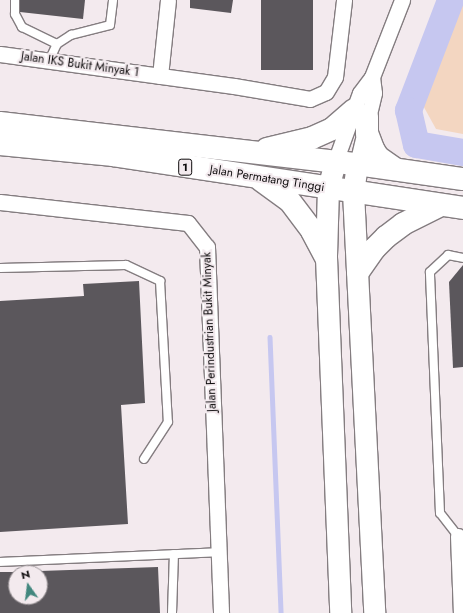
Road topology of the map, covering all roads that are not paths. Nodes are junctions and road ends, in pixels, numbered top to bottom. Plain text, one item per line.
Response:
1 (14, 0) edge
2 (113, 0) edge
3 (168, 0) edge
4 (344, 0) edge
5 (402, 0) edge
6 (57, 44) junction
7 (0, 54) edge
8 (49, 61) junction
9 (160, 76) junction
10 (361, 113) junction
11 (0, 123) edge
12 (0, 144) edge
13 (254, 152) junction
14 (335, 162) junction
15 (357, 164) junction
16 (395, 169) junction
17 (258, 178) junction
18 (463, 179) edge
19 (328, 188) junction
20 (354, 192) junction
21 (0, 202) edge
22 (441, 205) junction
23 (463, 208) edge
24 (326, 257) junction
25 (463, 258) edge
26 (0, 268) edge
27 (358, 272) junction
28 (144, 459) dead end
29 (458, 536) joint
30 (219, 552) junction
31 (174, 554) junction
32 (0, 562) edge
33 (172, 613) edge
34 (221, 613) edge
35 (340, 613) edge
36 (374, 613) edge
37 (461, 613) edge

1 - 6 lane
2 - 6 lane
3 - 9 street
4 - 9 street, Jalan IKS Bukit Minyak 1
5 - 10 street
6 - 8 lane
7 - 8 street, Jalan IKS Bukit Minyak 1
8 - 9 street, Jalan IKS Bukit Minyak 1
10 - 13 highway
10 - 14 street
10 - 15 street
10 - 16 highway
11 - 13 highway, Jalan Permatang Tinggi / 1
12 - 17 highway, Jalan Permatang Tinggi / 1
13 - 14 highway, Jalan Permatang Tinggi / 1
14 - 15 highway, Jalan Permatang Tinggi / 1
14 - 19 main road
15 - 16 highway, Jalan Permatang Tinggi / 1
15 - 20 main road
16 - 18 highway, Jalan Permatang Tinggi / 1
17 - 19 highway, Jalan Permatang Tinggi / 1
17 - 24 highway
19 - 20 highway, Jalan Permatang Tinggi / 1
19 - 24 main road
20 - 22 highway, Jalan Permatang Tinggi / 1
20 - 27 main road
21 - 30 street, Jalan Perindustrian Bukit Minyak
22 - 23 highway, Jalan Permatang Tinggi / 1
22 - 27 highway
24 - 35 main road
25 - 29 lane
26 - 28 lane
27 - 36 main road
29 - 37 street
30 - 31 lane
30 - 34 street, Jalan Perindustrian Bukit Minyak
31 - 32 lane
31 - 33 lane

